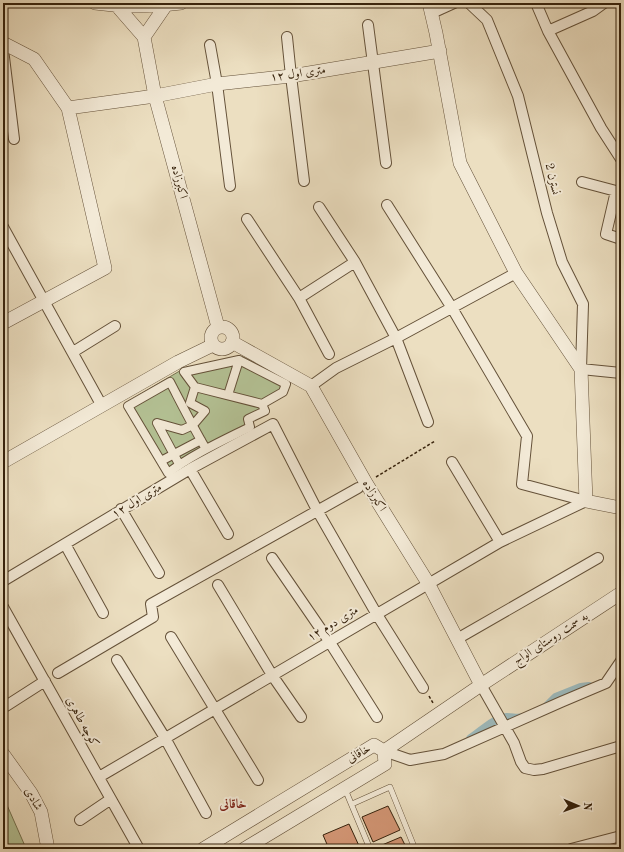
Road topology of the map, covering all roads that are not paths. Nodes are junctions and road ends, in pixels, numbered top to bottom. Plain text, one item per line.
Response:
1 (94, 3) edge
2 (181, 3) edge
3 (454, 3) edge
4 (469, 3) edge
5 (536, 3) edge
6 (604, 3) edge
7 (166, 5) junction
8 (117, 6) junction
9 (430, 8) edge
10 (368, 25) dead end
11 (548, 31) junction
12 (144, 37) junction
13 (287, 37) dead end
14 (3, 44) edge
15 (210, 45) dead end
16 (3, 49) edge
17 (440, 52) junction
18 (373, 63) junction
19 (291, 76) junction
20 (217, 84) junction
21 (155, 96) junction
22 (68, 108) junction
23 (14, 139) dead end
24 (621, 159) edge
25 (386, 163) dead end
26 (304, 181) dead end
27 (582, 182) dead end
28 (230, 186) dead end
29 (387, 205) dead end
30 (318, 207) dead end
31 (248, 219) dead end
32 (3, 227) edge
33 (621, 240) edge
34 (355, 262) junction
35 (516, 273) junction
36 (299, 298) junction
37 (44, 301) junction
38 (452, 308) junction
39 (3, 323) edge
40 (114, 326) dead end
41 (218, 327) junction
42 (396, 338) junction
43 (232, 342) junction
44 (213, 345) junction
45 (73, 352) junction
46 (329, 354) dead end
47 (239, 360) junction
48 (581, 370) junction
49 (621, 373) edge
50 (311, 386) junction
51 (195, 387) junction
52 (228, 395) junction
53 (262, 404) junction
54 (102, 406) junction
55 (428, 422) dead end
56 (193, 425) junction
57 (201, 440) junction
58 (206, 449) junction
59 (174, 454) junction
60 (161, 461) junction
61 (3, 462) edge
62 (452, 462) dead end
63 (179, 464) junction
64 (190, 469) junction
65 (362, 485) junction
66 (586, 501) junction
67 (621, 508) edge
68 (122, 509) junction
69 (317, 510) junction
70 (228, 534) dead end
71 (500, 542) junction
72 (65, 544) junction
73 (272, 558) dead end
74 (598, 558) dead end
75 (159, 573) dead end
76 (3, 581) edge
77 (428, 583) junction
78 (218, 585) dead end
79 (621, 593) edge
80 (3, 607) edge
81 (103, 612) dead end
82 (376, 613) junction
83 (171, 637) dead end
84 (457, 639) junction
85 (329, 641) junction
86 (117, 660) dead end
87 (621, 661) edge
88 (58, 673) dead end
89 (272, 675) junction
90 (45, 681) junction
91 (481, 685) junction
92 (423, 688) road end
93 (6, 706) dead end
94 (214, 709) junction
95 (301, 717) dead end
96 (377, 717) dead end
97 (505, 728) junction
98 (165, 738) junction
99 (621, 746) edge
100 (384, 751) junction
101 (3, 754) edge
102 (99, 777) junction
103 (258, 780) dead end
104 (345, 788) junction
105 (111, 799) junction
106 (352, 804) junction
107 (206, 813) dead end
108 (80, 820) dead end
109 (621, 836) edge
110 (48, 849) edge
111 (139, 849) edge
112 (203, 849) edge
113 (244, 849) edge
114 (370, 849) edge
115 (415, 849) edge
116 (571, 849) edge

1 - 8 street
2 - 7 street
3 - 9 street
4 - 48 street, نسترن 2
5 - 11 street
6 - 11 street
7 - 8 street
7 - 12 street
8 - 12 street
9 - 17 street
10 - 18 street
11 - 24 street
12 - 21 street, اکبرزاده
13 - 19 street
14 - 22 street
15 - 20 street
16 - 23 street
17 - 18 street, ۱۲ متری اول
17 - 35 street
18 - 19 street, ۱۲ متری اول
18 - 25 street
19 - 20 street, ۱۲ متری اول
19 - 26 street
20 - 21 street, ۱۲ متری اول
20 - 28 street
21 - 22 street, ۱۲ متری اول
21 - 41 street, اکبرزاده
22 - 37 street
27 - 33 street
29 - 38 street
30 - 34 street
31 - 36 street
32 - 37 street
34 - 36 street
34 - 42 street
35 - 38 street
35 - 48 street
36 - 46 street
37 - 39 street
37 - 45 street
38 - 42 street
38 - 66 street
40 - 45 street
41 - 43 street
41 - 44 street
42 - 50 street
42 - 55 street
43 - 44 street
43 - 50 street
44 - 54 street
45 - 54 street
47 - 51 street
47 - 52 street
47 - 53 street
48 - 49 street
48 - 66 street
50 - 65 street, اکبرزاده
51 - 52 street
51 - 56 street
52 - 53 street
53 - 58 street
54 - 61 street
56 - 57 street
56 - 59 street
56 - 60 street
57 - 58 street
57 - 59 street
58 - 63 street
59 - 60 street
59 - 63 street
60 - 63 street
62 - 71 street
64 - 68 street, ۱۲ متری اول
64 - 69 street, ۱۲ متری اول
64 - 70 street
65 - 69 street
65 - 77 street, اکبرزاده
66 - 67 street
66 - 71 street, ۱۲ متری دوم
68 - 72 street, ۱۲ متری اول
68 - 75 street
69 - 82 street
69 - 88 street
71 - 77 street, ۱۲ متری دوم
72 - 76 street, ۱۲ متری اول
72 - 81 street
73 - 85 street
74 - 84 street
77 - 82 street, ۱۲ متری دوم
77 - 84 street, اکبرزاده
78 - 89 street
79 - 91 street, به سمت روستای الواج
80 - 90 street, کوچه طاهری
82 - 85 street, ۱۲ متری دوم
82 - 92 street
83 - 94 street
84 - 91 street, اکبرزاده
85 - 89 street, ۱۲ متری دوم
85 - 96 street
86 - 98 street
87 - 97 street
89 - 94 street, ۱۲ متری دوم
89 - 95 street
90 - 93 street
90 - 102 street, کوچه طاهری
91 - 97 street
91 - 100 street, به سمت روستای الواج
94 - 98 street, ۱۲ متری دوم
94 - 103 street
97 - 99 street
97 - 100 street
98 - 102 street, ۱۲ متری دوم
98 - 107 street
100 - 104 street, خاقانی
100 - 112 street, خاقانی
101 - 110 street, شادی
102 - 105 street, کوچه طاهری
104 - 106 lane
104 - 113 street, خاقانی
105 - 108 street
105 - 111 street, کوچه طاهری
106 - 114 lane
106 - 115 lane
109 - 116 street

